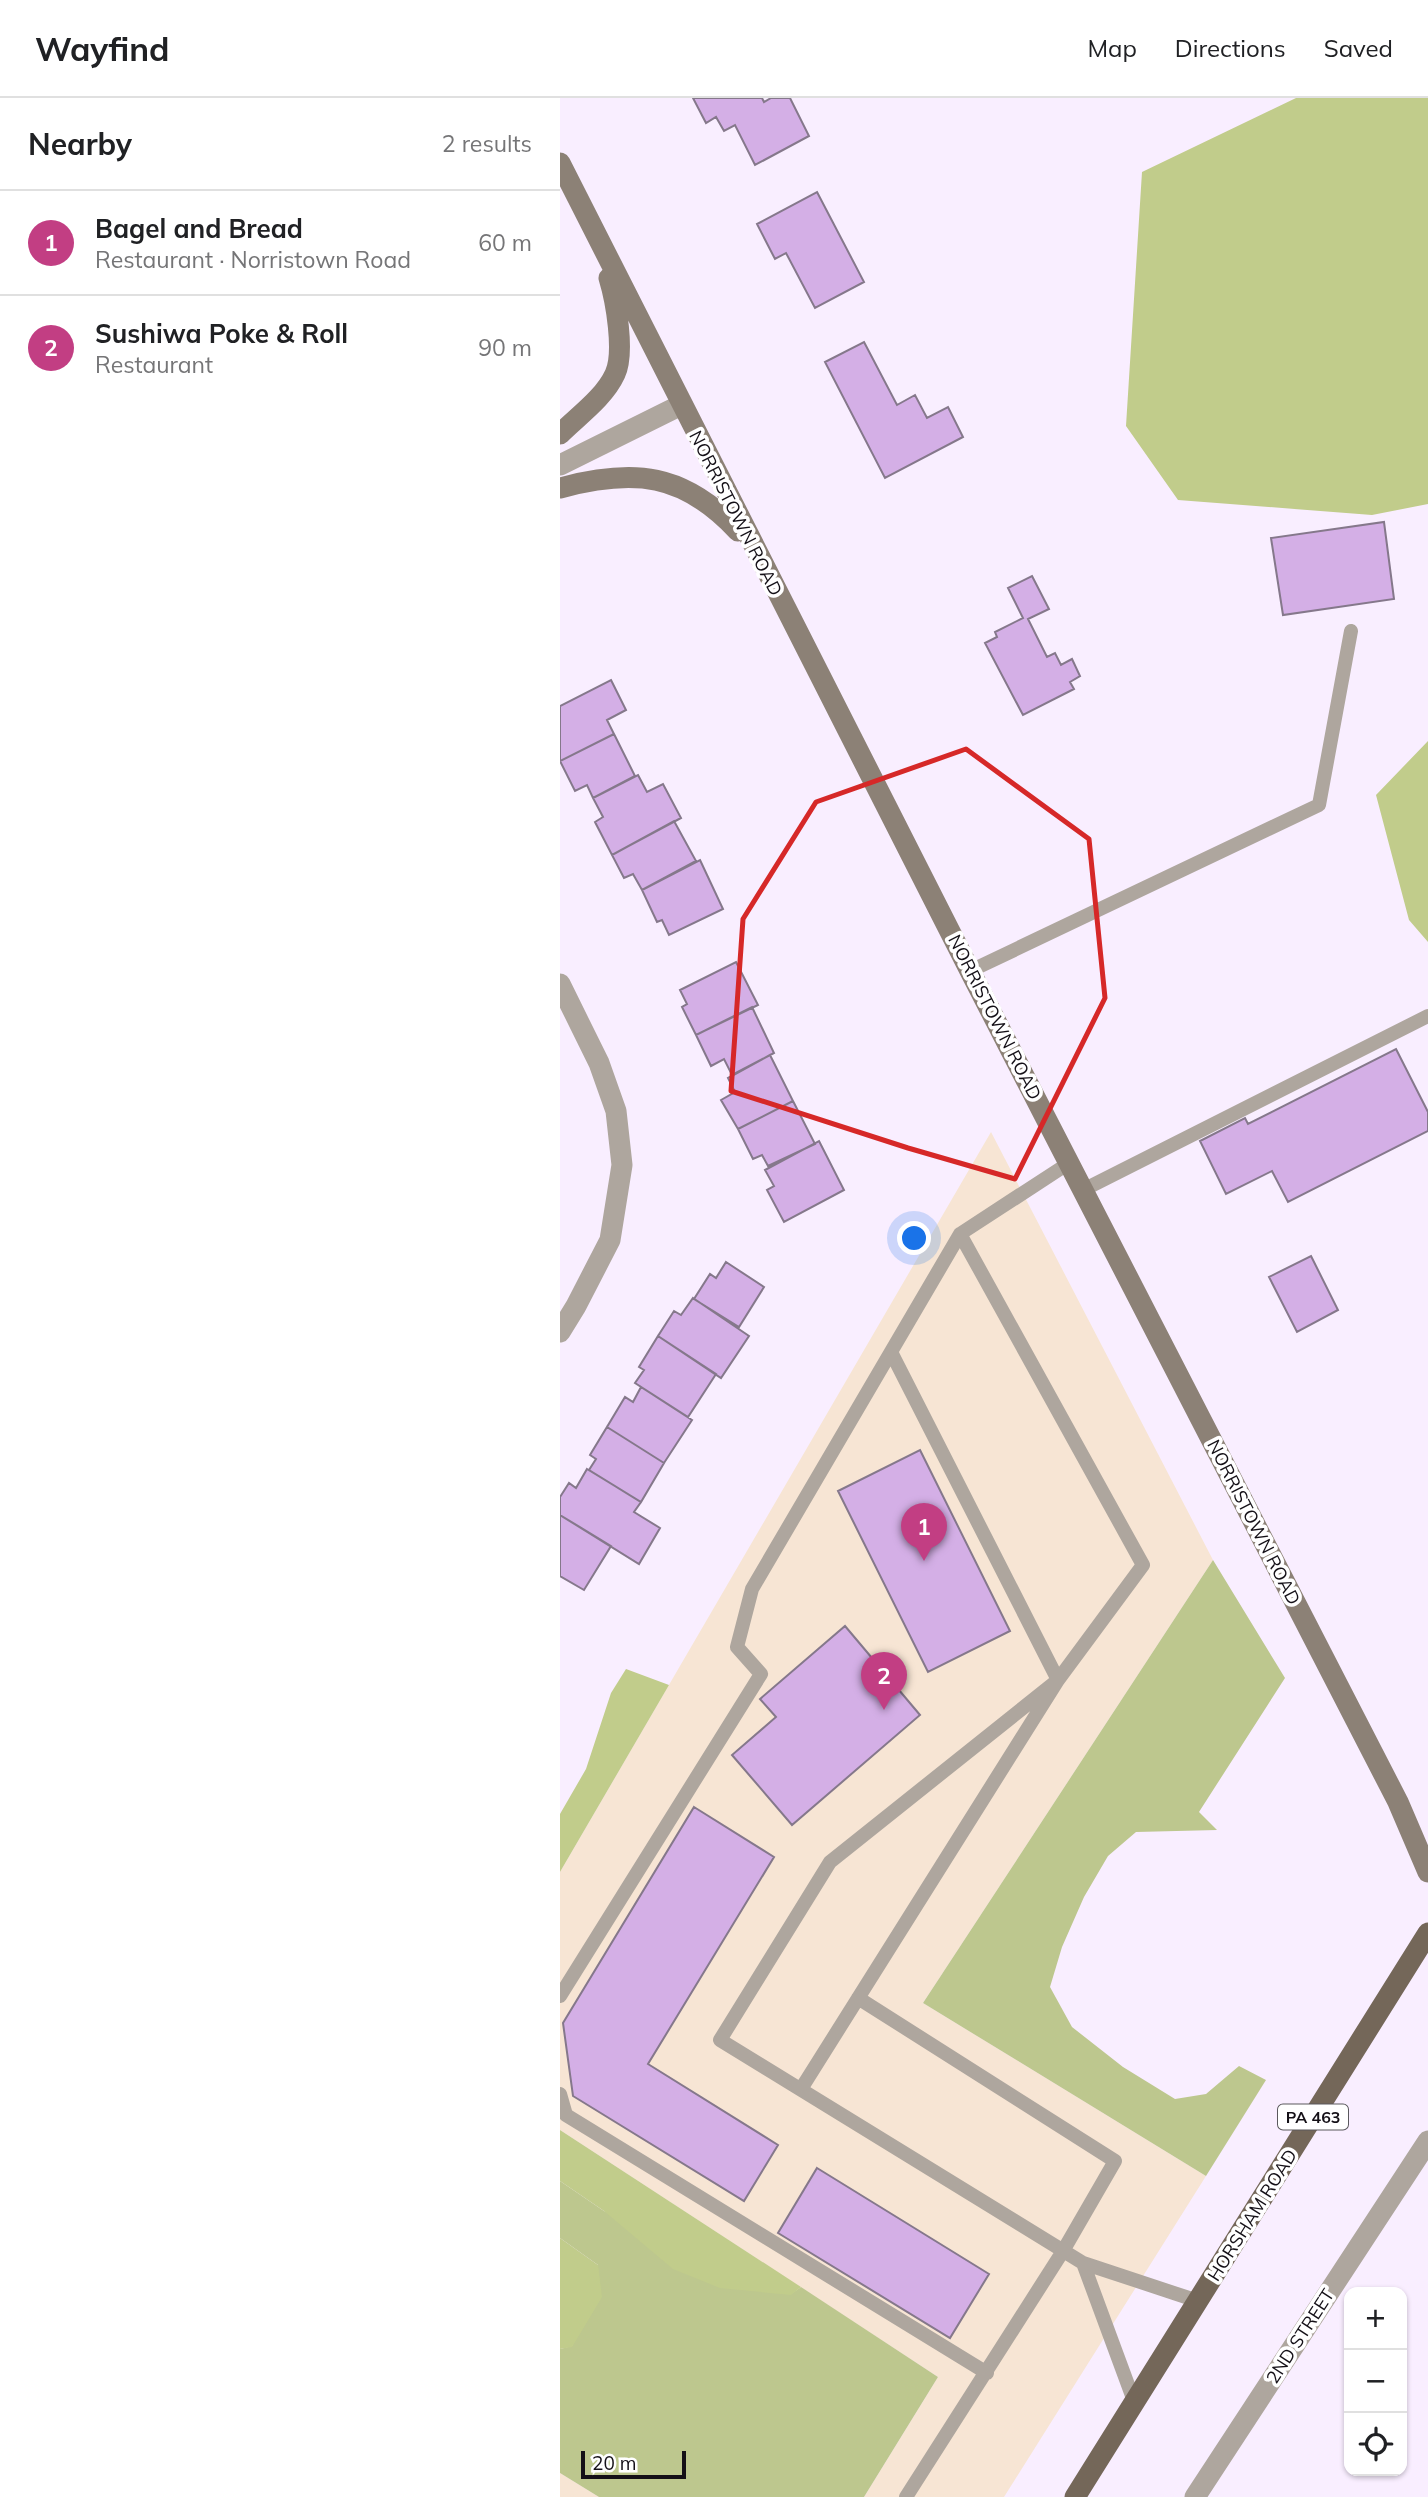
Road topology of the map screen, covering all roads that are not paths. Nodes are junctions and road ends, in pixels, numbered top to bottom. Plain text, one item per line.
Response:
1 (560, 163) edge
2 (599, 241) junction
3 (681, 405) junction
4 (560, 434) edge
5 (560, 465) edge
6 (560, 488) edge
7 (756, 551) junction
8 (1351, 631) dead end
9 (971, 971) junction
10 (560, 984) edge
11 (1428, 1016) edge
12 (1069, 1163) junction
13 (1083, 1190) junction
14 (960, 1234) junction
15 (560, 1332) edge
16 (891, 1352) junction
17 (1058, 1680) junction
18 (1428, 1872) edge
19 (1428, 1933) edge
20 (560, 1996) edge
21 (858, 1998) junction
22 (801, 2089) junction
23 (560, 2094) edge
24 (1428, 2141) edge
25 (1063, 2251) junction
26 (1083, 2263) junction
27 (1198, 2301) junction
28 (987, 2373) junction
29 (1134, 2401) junction
30 (906, 2497) edge
31 (1075, 2497) edge
32 (1195, 2497) edge

1 - 2 main road, NORRISTOWN ROAD
2 - 3 main road, NORRISTOWN ROAD
2 - 4 main road
3 - 5 street
3 - 7 main road, NORRISTOWN ROAD
6 - 7 main road
7 - 9 main road, NORRISTOWN ROAD
8 - 9 lane
9 - 12 main road, NORRISTOWN ROAD
10 - 15 street
11 - 13 lane
12 - 13 main road, NORRISTOWN ROAD
12 - 14 lane
13 - 18 main road, NORRISTOWN ROAD
14 - 16 lane
14 - 17 lane
16 - 17 lane
16 - 20 lane
17 - 21 lane
17 - 22 lane
19 - 27 main road, HORSHAM ROAD / PA 463
21 - 22 lane
21 - 25 lane
22 - 25 lane
23 - 28 lane
24 - 32 street, 2ND STREET
25 - 26 lane
25 - 28 lane
26 - 27 lane
26 - 29 lane
27 - 29 main road, HORSHAM ROAD / PA 463
28 - 30 lane
29 - 31 main road, HORSHAM ROAD / PA 463

